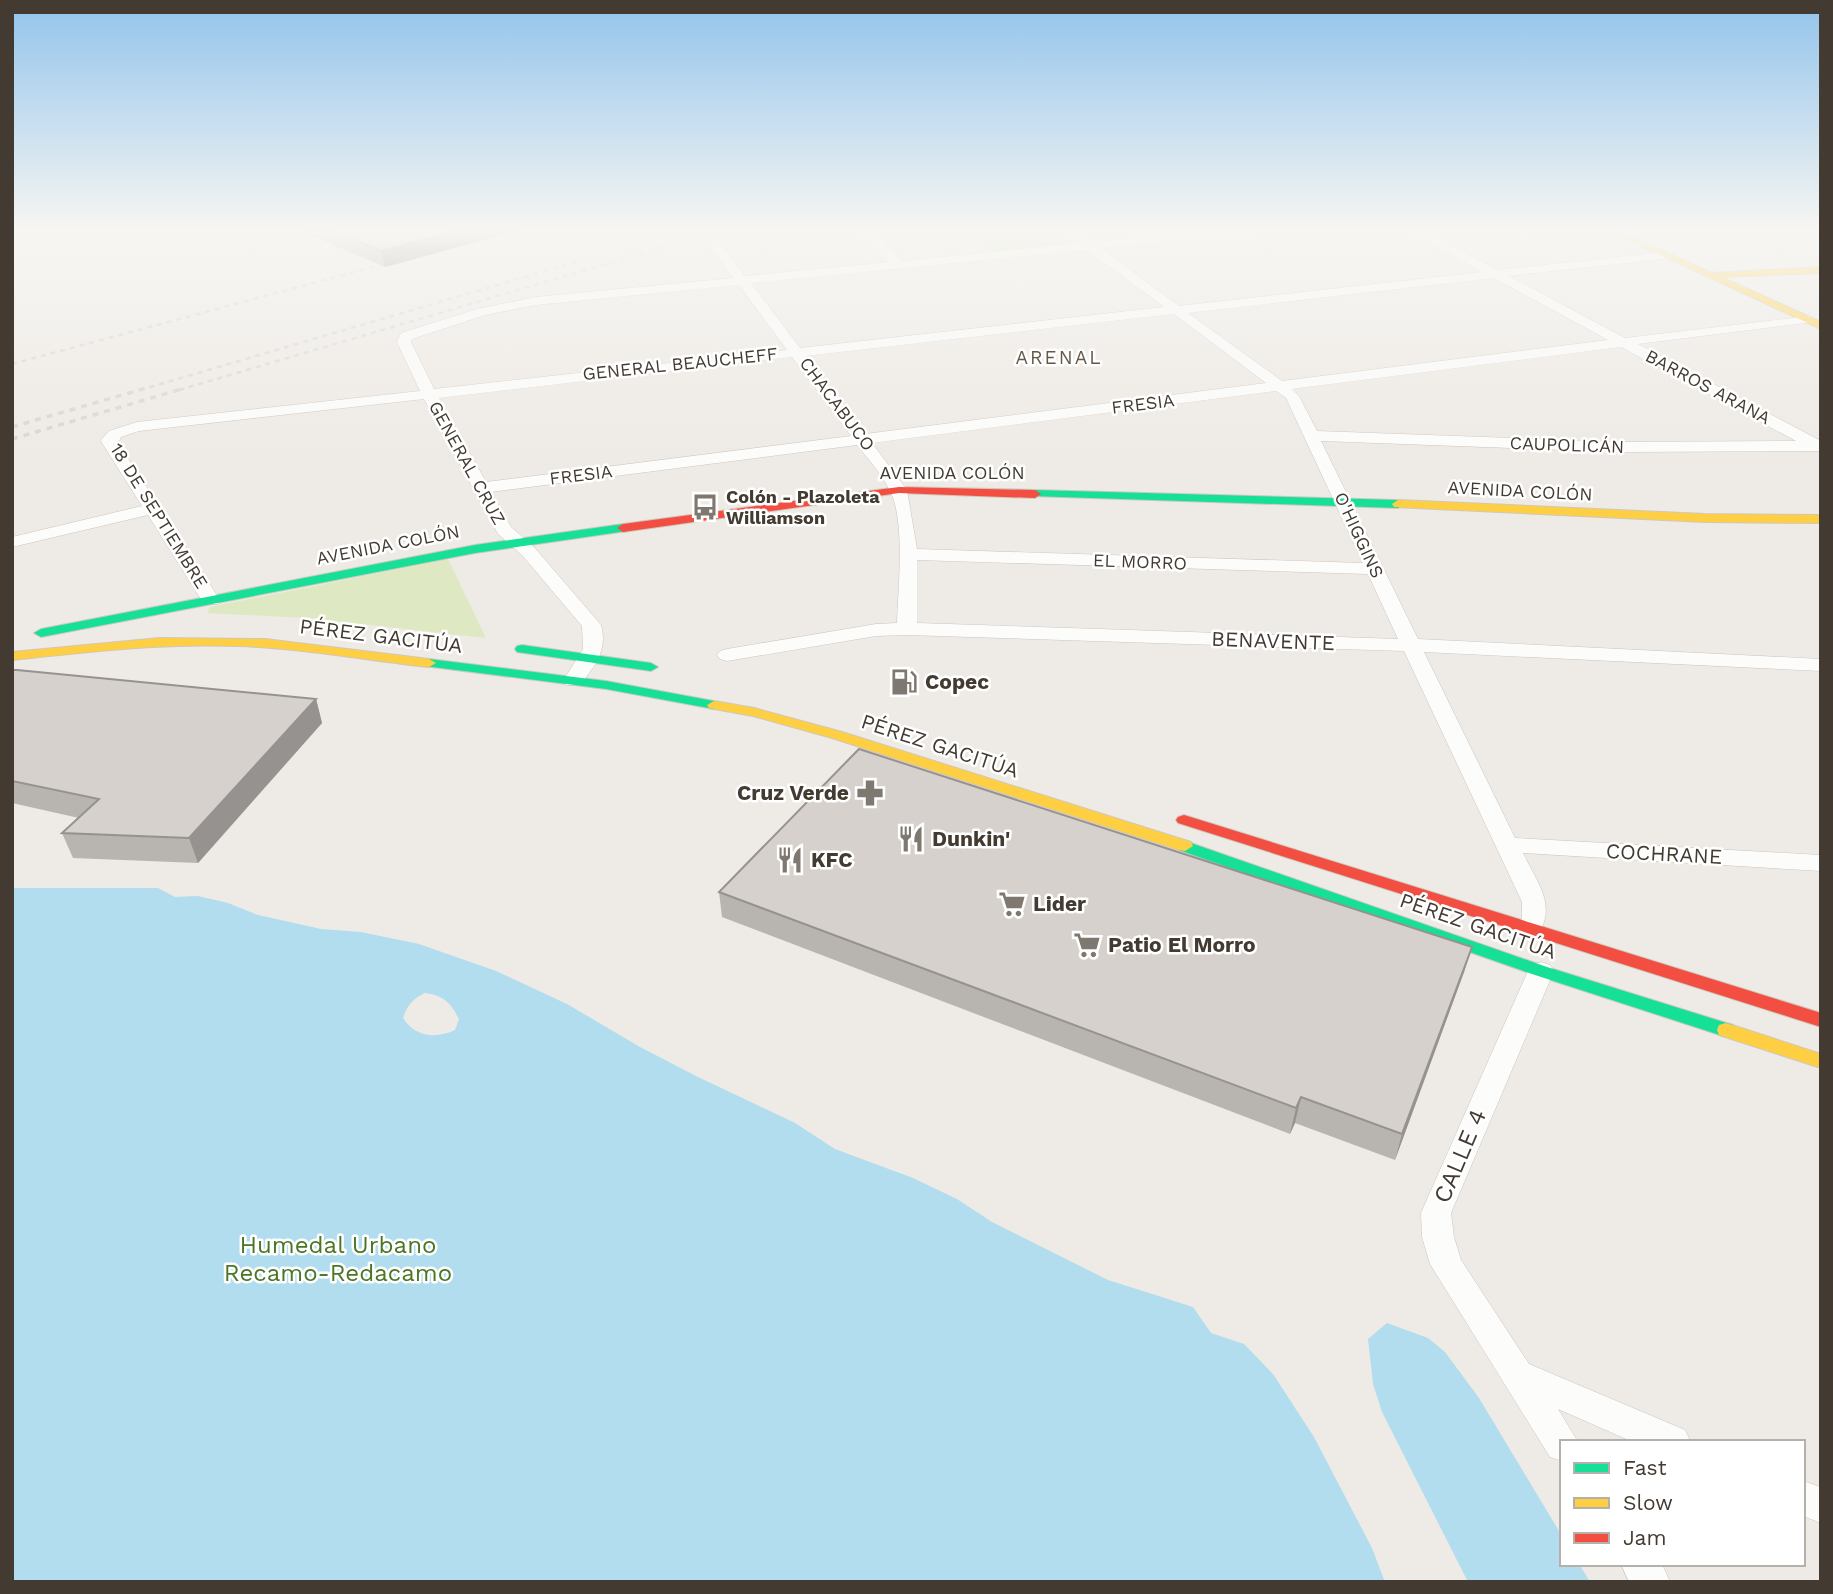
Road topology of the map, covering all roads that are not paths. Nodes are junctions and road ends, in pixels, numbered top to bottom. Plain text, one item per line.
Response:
1 (530, 302) edge
2 (760, 302) edge
3 (1167, 302) edge
4 (1234, 302) edge
5 (1549, 302) edge
6 (1769, 302) edge
7 (1176, 309) junction
8 (1805, 319) junction
9 (1821, 326) edge
10 (1624, 342) junction
11 (797, 351) junction
12 (1281, 386) junction
13 (428, 392) junction
14 (115, 433) joint
15 (1312, 436) junction
16 (863, 439) junction
17 (1820, 447) edge
18 (481, 488) junction
19 (899, 490) junction
20 (1343, 502) junction
21 (153, 509) junction
22 (1821, 519) edge
23 (12, 542) edge
24 (517, 542) junction
25 (907, 554) junction
26 (1374, 569) junction
27 (211, 600) junction
28 (197, 620) dead end
29 (907, 629) junction
30 (41, 633) junction
31 (22, 636) dead end
32 (1411, 645) junction
33 (506, 647) dead end
34 (726, 655) dead end
35 (12, 656) edge
36 (592, 657) junction
37 (1821, 665) edge
38 (671, 670) dead end
39 (573, 681) junction
40 (1167, 815) dead end
41 (1507, 845) junction
42 (1821, 863) edge
43 (1529, 929) junction
44 (1541, 971) junction
45 (1821, 1020) edge
46 (1821, 1061) edge
47 (1516, 1374) junction
48 (1668, 1440) edge
49 (1560, 1442) edge
50 (1641, 1566) edge
51 (1651, 1582) edge

1 - 13 street, GENERAL CRUZ
2 - 11 street, CHACABUCO
3 - 7 street, O'HIGGINS
4 - 7 street, GENERAL BEAUCHEFF
5 - 10 street, BARROS ARANA
6 - 8 main road
7 - 11 street, GENERAL BEAUCHEFF
7 - 12 street, O'HIGGINS
8 - 9 main road
8 - 10 street, FRESIA
10 - 12 street, FRESIA
10 - 17 street, BARROS ARANA
11 - 13 street, GENERAL BEAUCHEFF
11 - 16 street, CHACABUCO
12 - 15 street, O'HIGGINS
12 - 16 street, FRESIA
13 - 14 street, GENERAL BEAUCHEFF
13 - 18 street, GENERAL CRUZ
14 - 21 street, 18 DE SEPTIEMBRE
15 - 17 street, CAUPOLICÁN
15 - 20 street, O'HIGGINS
16 - 18 street, FRESIA
16 - 19 street, CHACABUCO
18 - 24 street, GENERAL CRUZ
19 - 20 main road, AVENIDA COLÓN
19 - 24 main road, AVENIDA COLÓN
19 - 25 street, CHACABUCO
20 - 22 main road, AVENIDA COLÓN
20 - 26 street, O'HIGGINS
21 - 23 street
21 - 27 street, 18 DE SEPTIEMBRE
24 - 27 main road, AVENIDA COLÓN
24 - 36 street, GENERAL CRUZ
25 - 26 street, EL MORRO
25 - 29 street, CHACABUCO
26 - 32 street, O'HIGGINS
27 - 30 main road, AVENIDA COLÓN
28 - 30 main road
29 - 32 street, BENAVENTE
29 - 34 street, BENAVENTE
30 - 31 main road, AVENIDA COLÓN
32 - 37 street, BENAVENTE
32 - 41 street, O'HIGGINS
33 - 36 main road
35 - 39 main road, PÉREZ GACITÚA
36 - 38 main road
36 - 39 street
39 - 44 main road, PÉREZ GACITÚA
40 - 43 main road, PÉREZ GACITÚA
41 - 42 street, COCHRANE
41 - 43 street, O'HIGGINS
43 - 45 main road, PÉREZ GACITÚA
44 - 46 main road, PÉREZ GACITÚA
44 - 47 street, CALLE 4
47 - 48 street
47 - 49 street, CALLE 4
50 - 51 street

